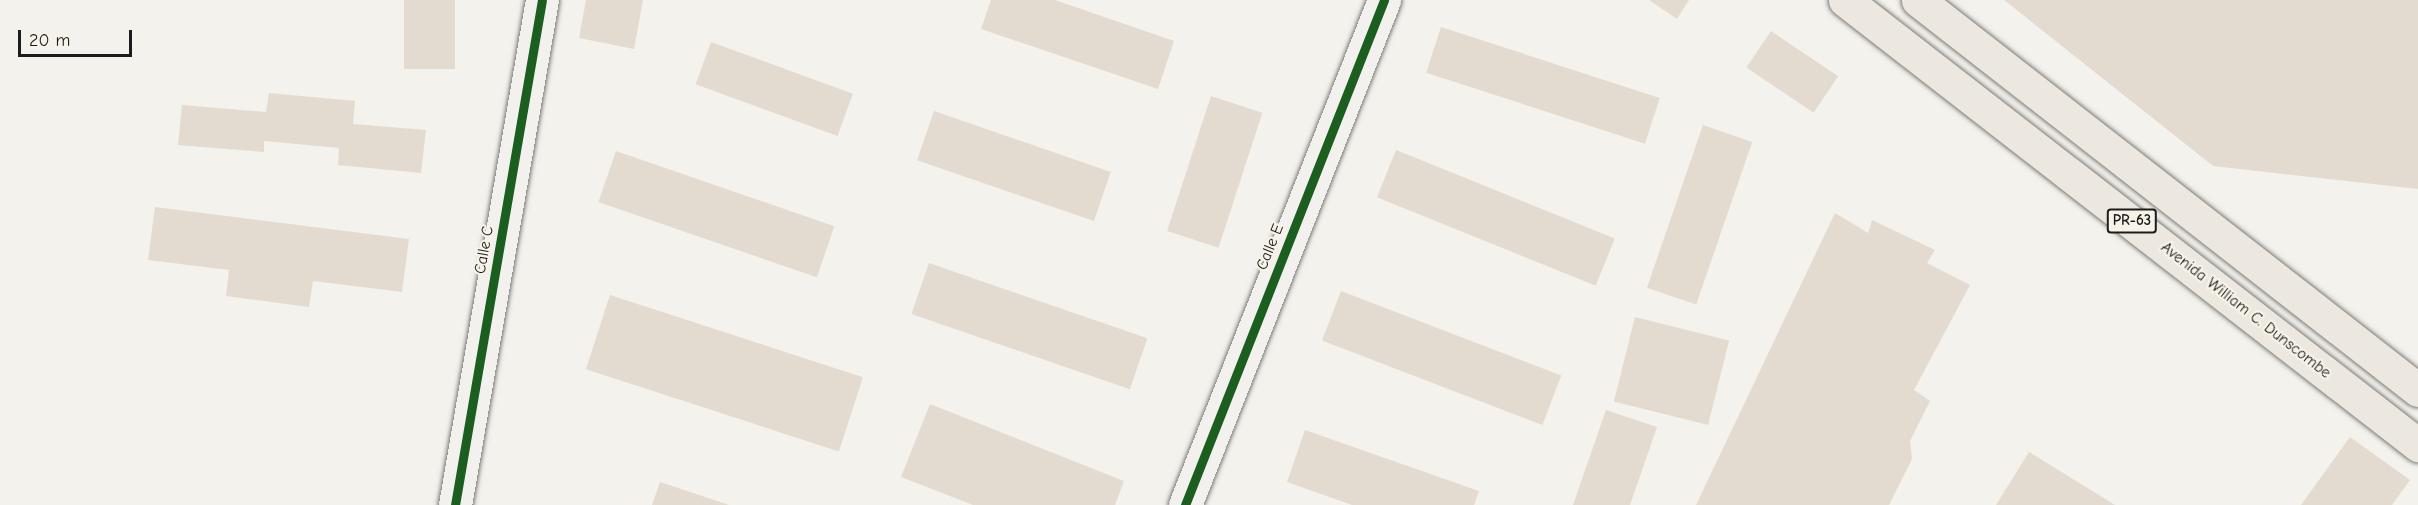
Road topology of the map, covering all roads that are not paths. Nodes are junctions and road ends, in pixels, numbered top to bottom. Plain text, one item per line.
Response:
1 (542, 0) edge
2 (1384, 0) edge
3 (1845, 0) edge
4 (1918, 0) edge
5 (2320, 313) junction
6 (2294, 348) junction
7 (2418, 390) edge
8 (2418, 445) edge
9 (455, 505) edge
10 (1185, 505) edge

1 - 9 street, Calle C
2 - 10 street, Calle E
3 - 6 main road, Avenida William C. Dunscombe / PR-63
4 - 5 main road, PR-63
5 - 6 main road
5 - 7 main road, PR-63
6 - 8 main road, Avenida William C. Dunscombe / PR-63

